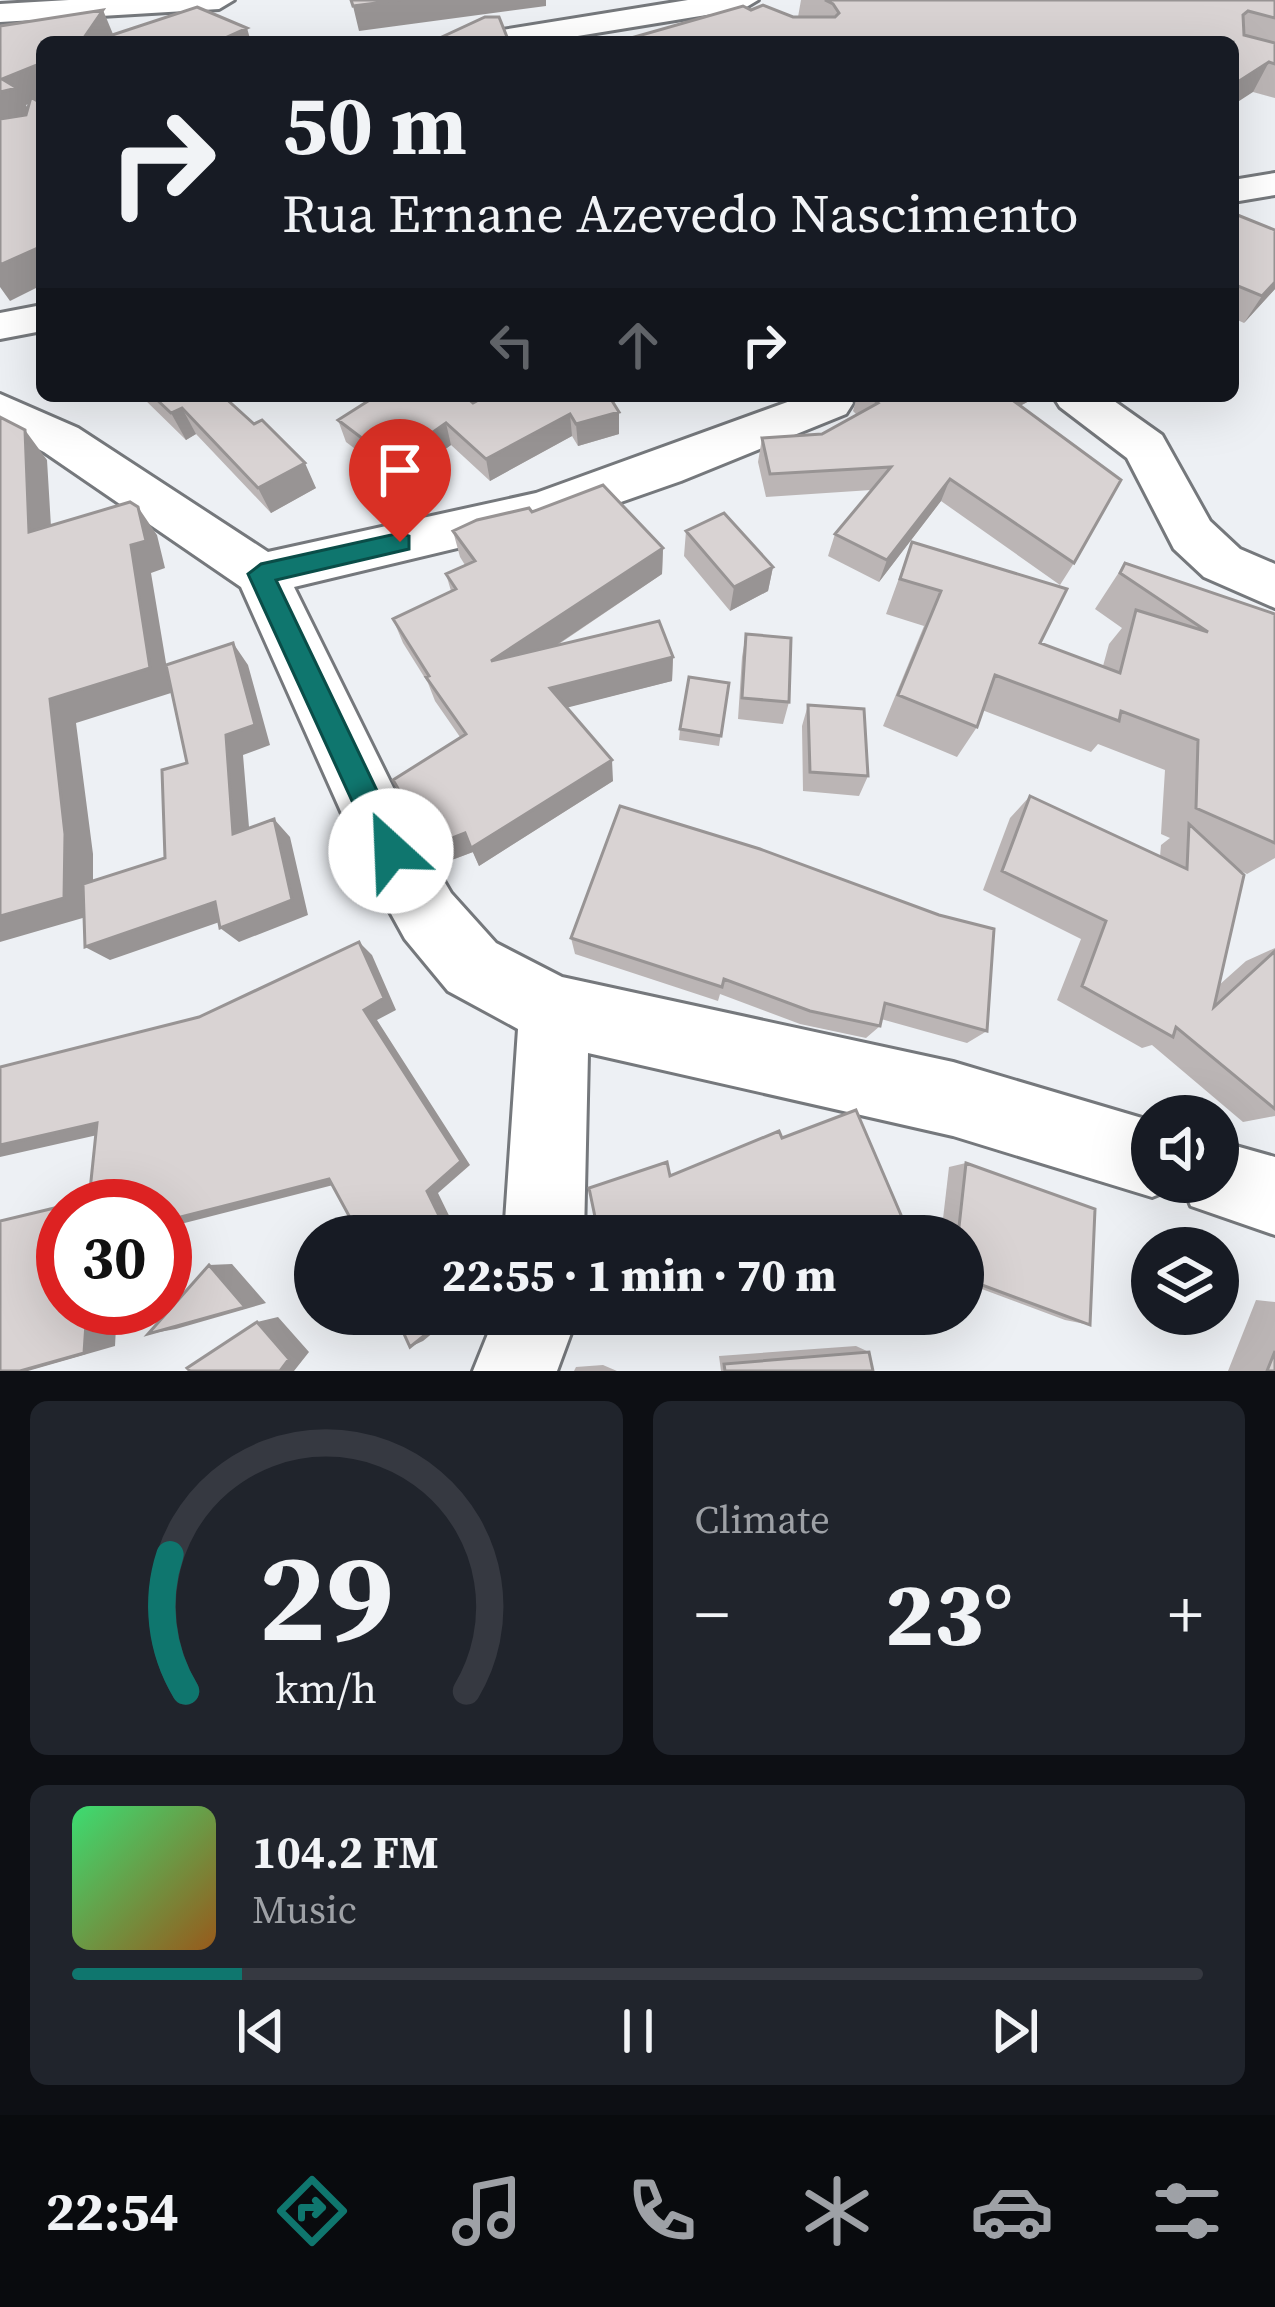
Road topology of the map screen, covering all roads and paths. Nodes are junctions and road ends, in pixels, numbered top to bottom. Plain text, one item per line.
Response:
1 (219, 0) edge
2 (749, 11) edge
3 (0, 13) edge
4 (535, 36) edge
5 (622, 36) edge
6 (1275, 184) edge
7 (1239, 190) edge
8 (1239, 201) edge
9 (1275, 205) edge
10 (36, 319) edge
11 (0, 326) edge
12 (1084, 402) edge
13 (830, 403) dead end
14 (0, 410) edge
15 (261, 574) junction
16 (1275, 587) edge
17 (554, 1010) junction
18 (1131, 1154) edge
19 (1239, 1185) edge
20 (1275, 1196) edge
21 (545, 1215) edge
22 (528, 1335) edge
23 (514, 1371) edge

1 - 3 street
2 - 4 street
2 - 5 street
6 - 7 street
8 - 9 street
10 - 11 street
12 - 16 street
13 - 15 street
14 - 15 street
15 - 17 street
17 - 18 street
17 - 21 street
19 - 20 street
22 - 23 street

